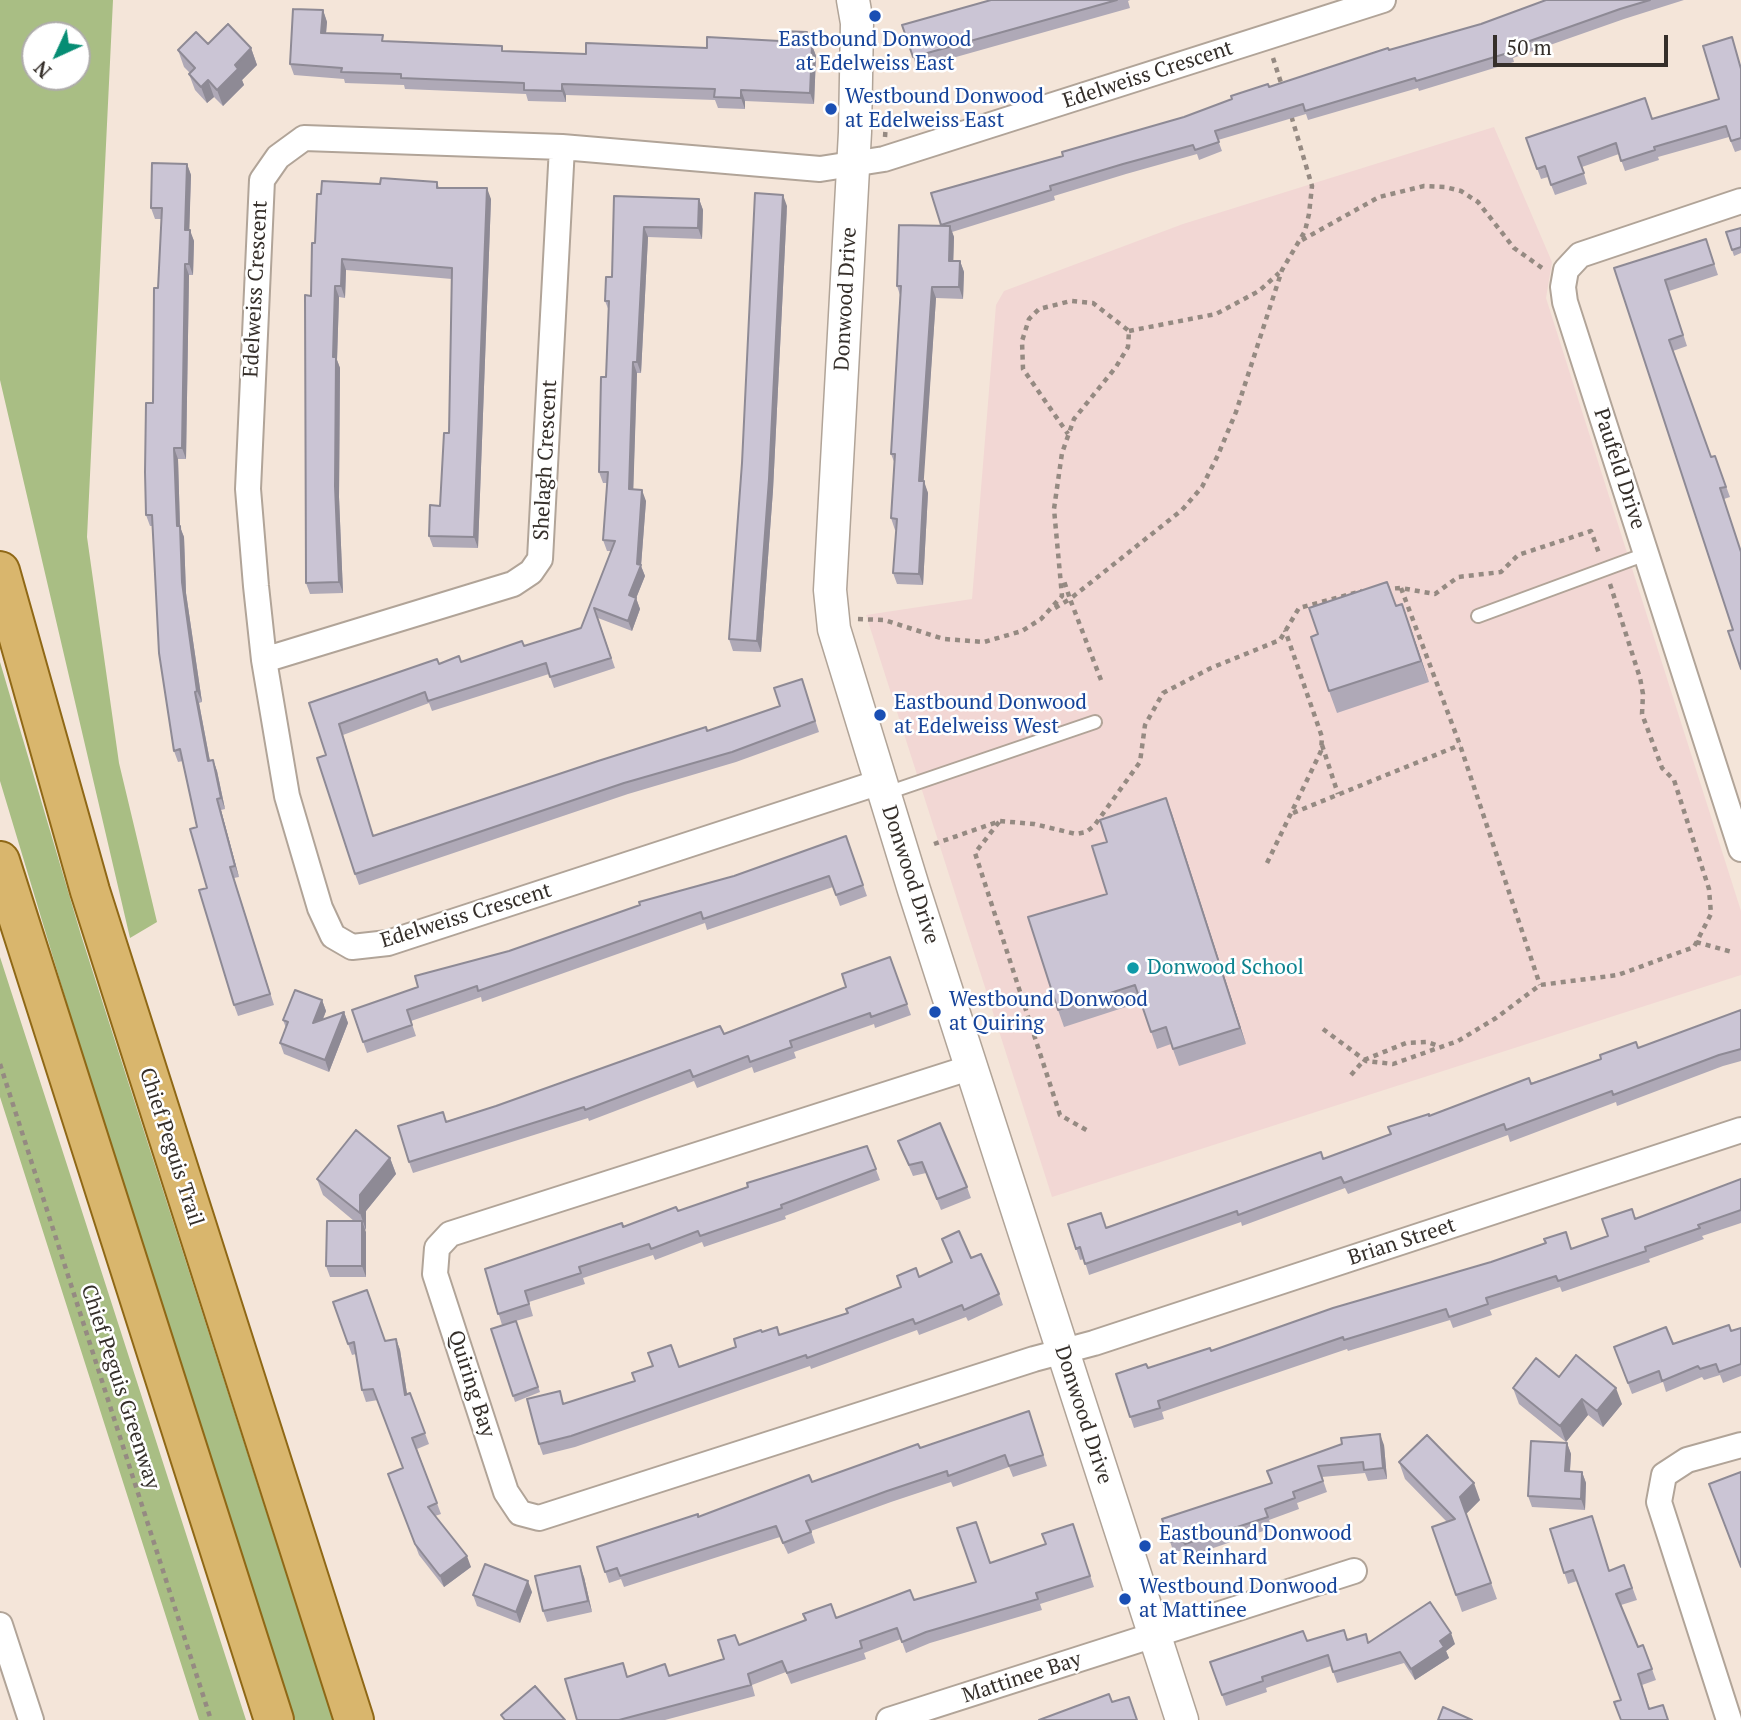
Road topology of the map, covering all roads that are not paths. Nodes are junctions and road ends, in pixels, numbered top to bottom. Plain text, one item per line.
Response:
1 (853, 0) edge
2 (1383, 0) edge
3 (562, 147) junction
4 (852, 163) junction
5 (1741, 201) edge
6 (1646, 554) junction
7 (0, 571) edge
8 (1478, 616) dead end
9 (264, 660) junction
10 (1095, 722) dead end
11 (882, 788) junction
12 (1741, 849) edge
13 (0, 861) edge
14 (972, 1067) junction
15 (1741, 1130) edge
16 (1063, 1352) junction
17 (1741, 1445) edge
18 (1354, 1571) dead end
19 (0, 1625) edge
20 (1155, 1635) junction
21 (31, 1720) edge
22 (274, 1720) edge
23 (354, 1720) edge
24 (889, 1720) edge
25 (1182, 1720) edge
26 (1729, 1720) edge

1 - 4 street, Donwood Drive
2 - 4 street, Edelweiss Crescent
3 - 4 street, Edelweiss Crescent
3 - 9 street, Shelagh Crescent
3 - 9 street, Edelweiss Crescent
4 - 11 street, Donwood Drive
5 - 6 street, Paufeld Drive
6 - 8 lane
6 - 12 street, Paufeld Drive
7 - 23 main road, Chief Peguis Trail
9 - 11 street, Edelweiss Crescent
10 - 11 lane
11 - 14 street, Donwood Drive
13 - 22 main road
14 - 16 street, Donwood Drive
14 - 16 street, Quiring Bay
15 - 16 street, Brian Street
16 - 20 street, Donwood Drive
17 - 26 street
18 - 20 street, Mattinee Bay
19 - 21 street
20 - 24 street, Mattinee Bay
20 - 25 street, Donwood Drive

